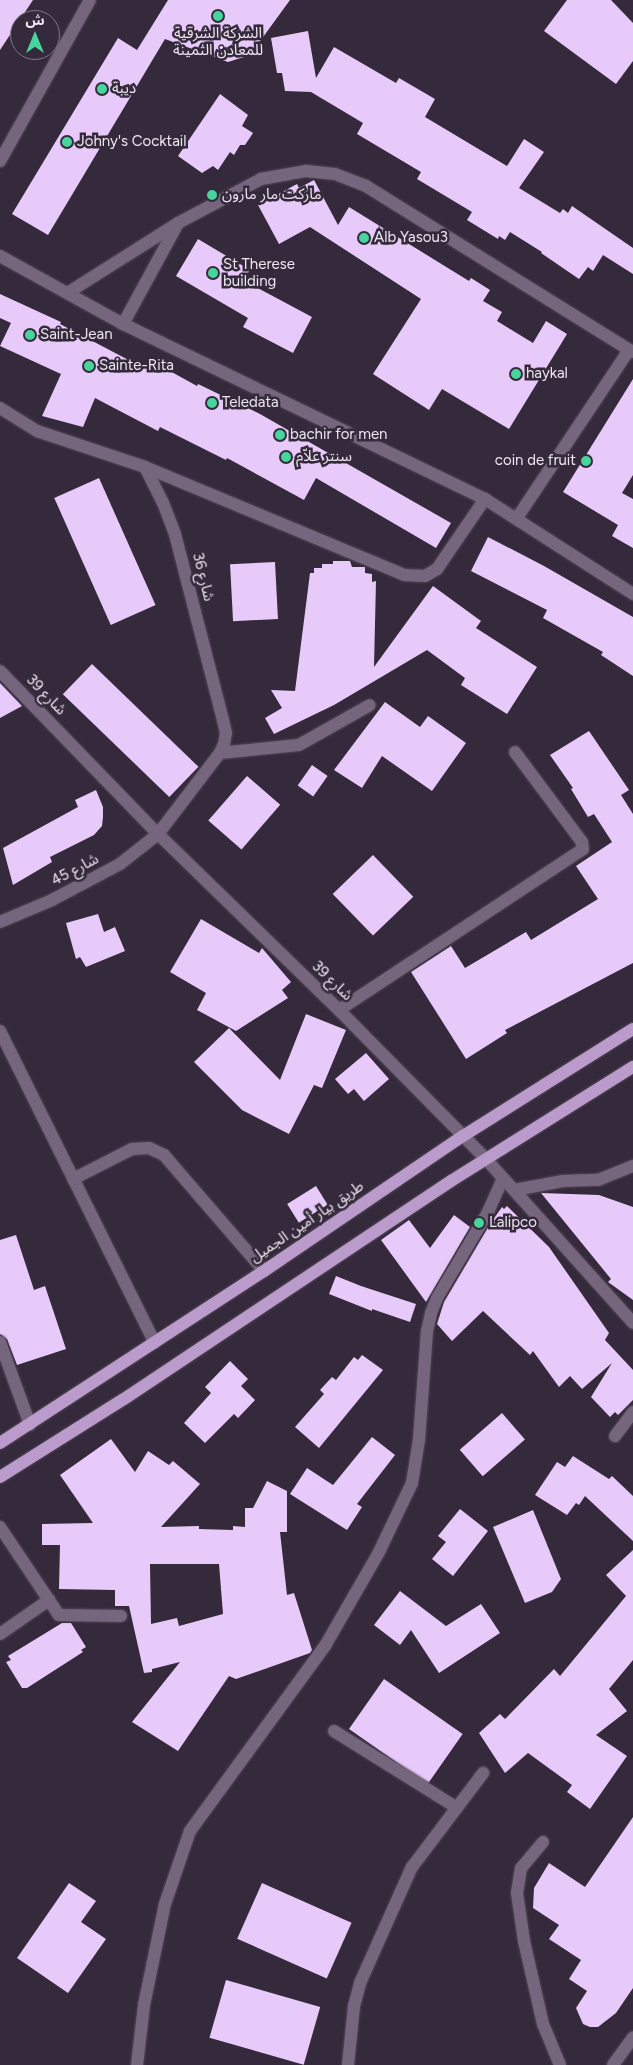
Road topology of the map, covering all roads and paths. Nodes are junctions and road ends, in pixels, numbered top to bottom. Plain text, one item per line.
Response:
1 (90, 0) edge
2 (0, 161) edge
3 (178, 223) junction
4 (0, 256) edge
5 (69, 292) junction
6 (123, 324) junction
7 (631, 351) edge
8 (0, 408) edge
9 (144, 468) junction
10 (485, 498) junction
11 (517, 518) junction
12 (633, 594) edge
13 (0, 671) edge
14 (370, 705) dead end
15 (515, 752) dead end
16 (220, 753) junction
17 (158, 834) junction
18 (0, 922) edge
19 (339, 1010) junction
20 (633, 1030) edge
21 (0, 1031) edge
22 (633, 1067) edge
23 (463, 1136) junction
24 (486, 1159) junction
25 (633, 1166) edge
26 (73, 1179) junction
27 (503, 1179) junction
28 (514, 1190) junction
29 (264, 1271) junction
30 (633, 1323) edge
31 (0, 1342) edge
32 (155, 1342) junction
33 (633, 1412) edge
34 (30, 1424) junction
35 (615, 1436) dead end
36 (0, 1443) edge
37 (0, 1477) edge
38 (0, 1527) edge
39 (49, 1600) junction
40 (122, 1616) dead end
41 (0, 1634) edge
42 (334, 1731) dead end
43 (483, 1773) dead end
44 (457, 1808) junction
45 (542, 1842) dead end
46 (633, 2037) edge
47 (137, 2065) edge
48 (348, 2065) edge
49 (560, 2065) edge
50 (613, 2065) edge

1 - 2 street
3 - 5 street
3 - 6 street
3 - 7 street
4 - 5 street
5 - 6 street
6 - 10 street
7 - 11 street
8 - 9 street
9 - 10 street
9 - 16 street, شارع 36
10 - 11 street
11 - 12 street
13 - 17 street, شارع 39
14 - 16 street
15 - 19 street
16 - 17 street, شارع 36
17 - 18 street, شارع 45
17 - 19 street, شارع 39
19 - 23 street, شارع 39
20 - 23 main road, طريق بيار أمين الجميل
21 - 26 street
22 - 24 main road
23 - 24 street, شارع 39
23 - 29 main road, طريق بيار أمين الجميل
24 - 27 street, شارع 39
24 - 37 main road
25 - 28 street
26 - 29 street
26 - 32 street
27 - 28 street, شارع 39
27 - 47 street
28 - 30 street, شارع 39
29 - 32 main road, طريق بيار أمين الجميل
31 - 34 street
32 - 34 main road, طريق بيار أمين الجميل
33 - 35 street
34 - 36 main road, طريق بيار أمين الجميل
38 - 39 street
39 - 40 street
39 - 41 street
42 - 44 street
43 - 44 street
44 - 48 street
45 - 49 street
46 - 50 street

